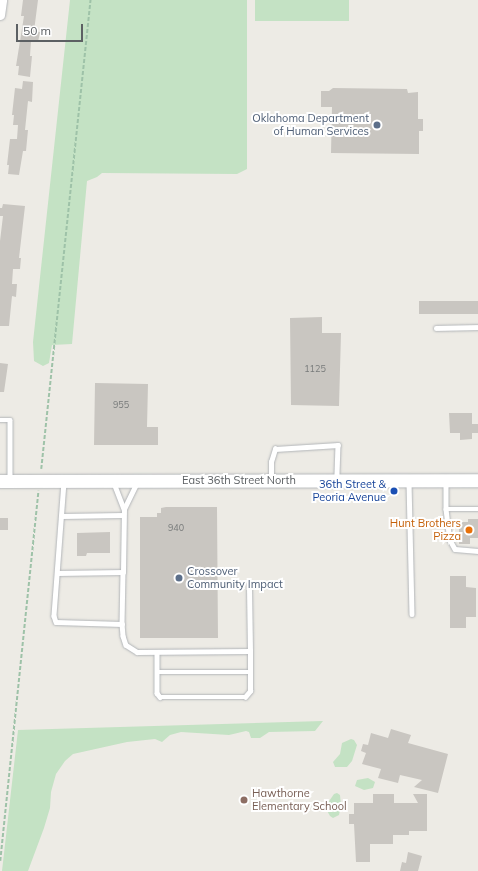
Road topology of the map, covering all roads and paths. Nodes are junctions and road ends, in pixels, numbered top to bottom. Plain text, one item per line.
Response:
1 (2, 0) edge
2 (90, 0) edge
3 (0, 15) edge
4 (478, 327) edge
5 (436, 328) dead end
6 (0, 420) edge
7 (113, 480) junction
8 (138, 480) junction
9 (271, 480) junction
10 (337, 480) junction
11 (409, 480) junction
12 (446, 480) junction
13 (478, 480) edge
14 (5, 481) edge
15 (39, 481) junction
16 (64, 481) junction
17 (124, 509) junction
18 (446, 509) junction
19 (478, 509) edge
20 (123, 515) junction
21 (62, 516) junction
22 (478, 551) edge
23 (123, 572) junction
24 (57, 573) junction
25 (249, 584) dead end
26 (412, 614) dead end
27 (122, 624) junction
28 (157, 652) junction
29 (250, 652) junction
30 (157, 672) junction
31 (250, 672) junction
32 (0, 861) edge

1 - 3 street
2 - 15 path
4 - 5 lane
6 - 14 lane
7 - 8 main road, East 36th Street North
7 - 16 main road, East 36th Street North
7 - 17 lane
8 - 9 main road, East 36th Street North
8 - 17 lane
9 - 10 main road, East 36th Street North
9 - 10 lane
10 - 11 main road, East 36th Street North
11 - 12 main road, East 36th Street North
11 - 26 lane
12 - 13 main road, East 36th Street North
12 - 18 lane
14 - 15 main road, East 36th Street North
15 - 16 main road, East 36th Street North
15 - 32 path
16 - 21 lane
17 - 20 lane
18 - 19 lane
18 - 22 lane
20 - 21 lane
20 - 23 lane
21 - 24 lane
23 - 24 lane
23 - 27 lane
24 - 27 lane
25 - 29 lane
27 - 28 lane
28 - 29 lane
28 - 30 lane
29 - 31 lane
30 - 31 lane
30 - 31 lane

